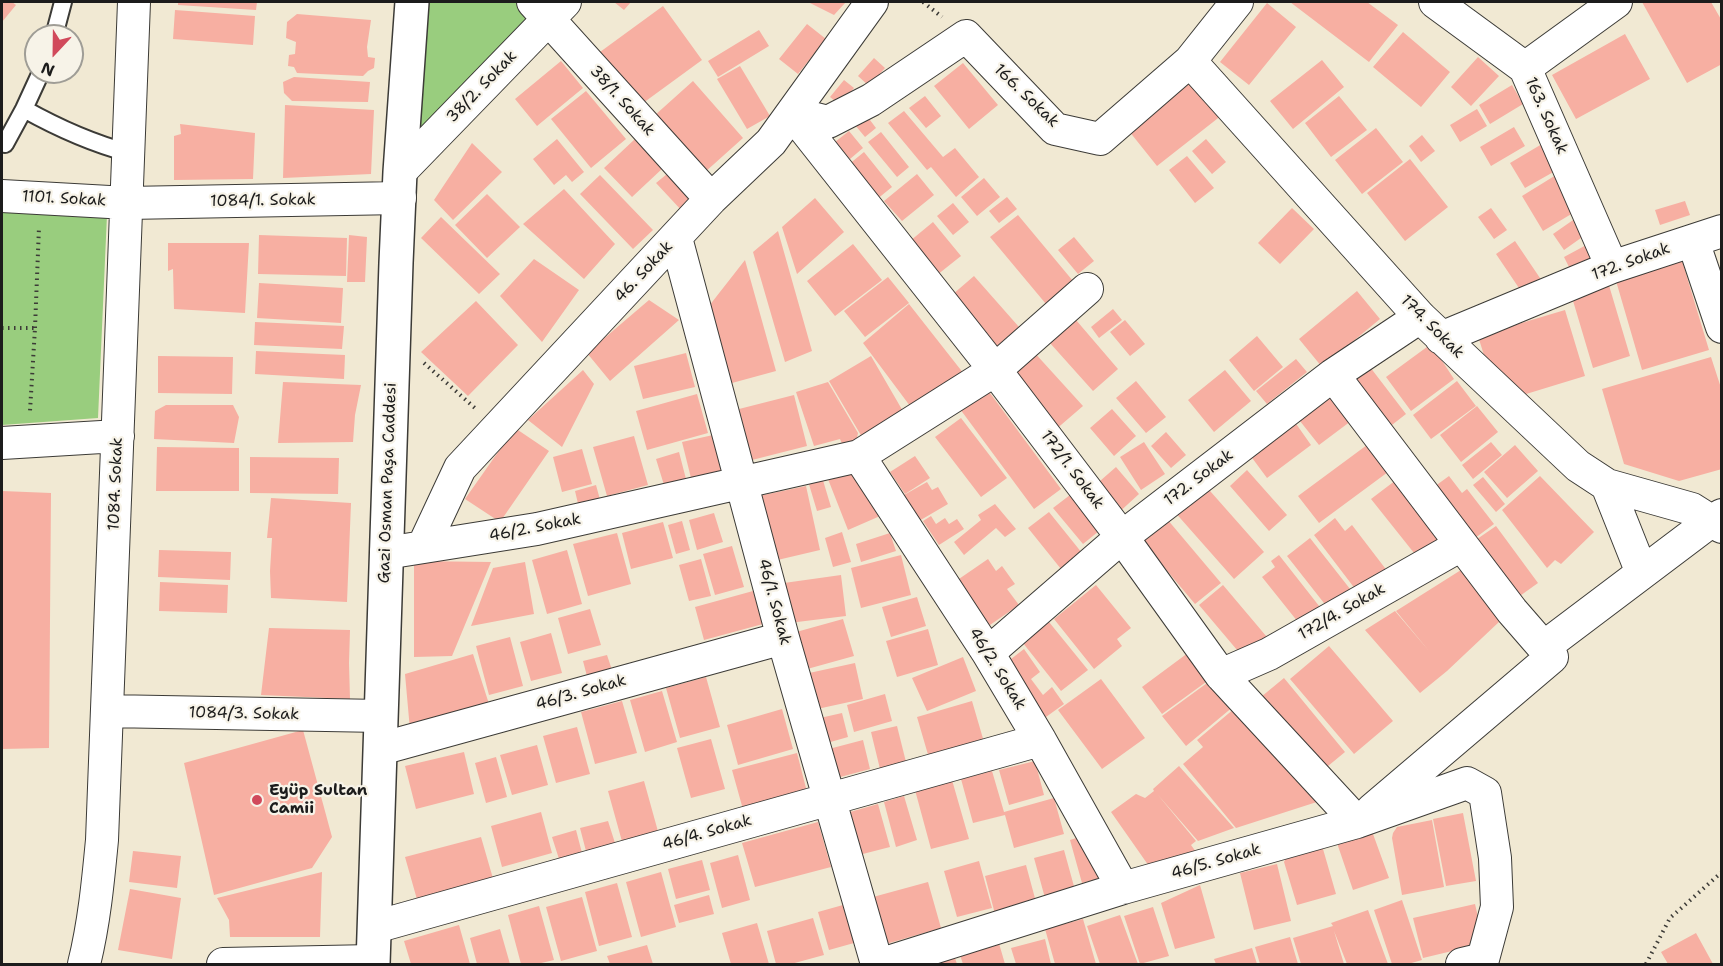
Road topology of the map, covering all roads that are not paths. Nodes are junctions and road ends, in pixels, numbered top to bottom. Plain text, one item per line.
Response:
1 (63, 2) edge
2 (134, 2) edge
3 (412, 2) edge
4 (872, 2) edge
5 (1237, 2) edge
6 (1435, 2) edge
7 (1616, 2) edge
8 (549, 7) edge
9 (57, 24) edge
10 (1190, 61) junction
11 (1525, 68) junction
12 (35, 84) edge
13 (24, 109) junction
14 (792, 113) junction
15 (5, 144) dead end
16 (129, 153) junction
17 (400, 185) junction
18 (2, 196) edge
19 (711, 199) junction
20 (127, 203) junction
21 (1707, 236) edge
22 (676, 238) junction
23 (1612, 267) junction
24 (1087, 289) dead end
25 (1430, 327) junction
26 (1722, 327) edge
27 (996, 370) junction
28 (1333, 375) junction
29 (118, 436) junction
30 (15, 442) edge
31 (859, 456) junction
32 (742, 483) junction
33 (1607, 485) junction
34 (1718, 521) edge
35 (1122, 537) junction
36 (1461, 545) junction
37 (423, 547) junction
38 (386, 553) junction
39 (1642, 573) junction
40 (783, 638) junction
41 (1544, 647) junction
42 (988, 653) junction
43 (1221, 675) junction
44 (107, 711) junction
45 (381, 716) junction
46 (1040, 740) junction
47 (380, 750) junction
48 (828, 798) junction
49 (1358, 822) junction
50 (1123, 888) junction
51 (375, 927) junction
52 (373, 963) edge
53 (84, 964) edge
54 (223, 964) edge
55 (877, 964) edge
56 (882, 964) edge
57 (1462, 964) edge

1 - 9 lane
2 - 16 street, 1084. Sokak
3 - 17 main road, Gazi Osman Paşa Caddesi
4 - 14 street, 46. Sokak
5 - 10 street, 166. Sokak
6 - 11 street, 163. Sokak
7 - 11 street
8 - 17 street, 38/2. Sokak
8 - 19 street, 38/1. Sokak
10 - 14 street, 166. Sokak
10 - 25 street, 174. Sokak
11 - 23 street, 163. Sokak
12 - 13 lane
13 - 15 lane
13 - 16 lane
14 - 19 street, 46. Sokak
14 - 27 street, 172/1. Sokak
16 - 20 street, 1084. Sokak
17 - 20 street, 1084/1. Sokak
17 - 38 main road, Gazi Osman Paşa Caddesi
18 - 20 street, 1101. Sokak
19 - 22 street, 46. Sokak
20 - 29 street, 1084. Sokak
21 - 23 street, 172. Sokak
21 - 26 street
22 - 32 street, 46/1. Sokak
22 - 37 street, 46. Sokak
23 - 25 street, 172. Sokak
24 - 27 street, 46/2. Sokak
25 - 28 street, 172. Sokak
25 - 33 street, 174. Sokak
27 - 31 street, 46/2. Sokak
27 - 35 street, 172/1. Sokak
28 - 35 street, 172. Sokak
28 - 36 street
29 - 30 street
29 - 44 street, 1084. Sokak
31 - 32 street, 46/2. Sokak
31 - 42 street, 46/2. Sokak
32 - 37 street, 46/2. Sokak
32 - 40 street, 46/1. Sokak
33 - 34 street, 174. Sokak
33 - 39 street
34 - 39 street
35 - 42 street, 172. Sokak
35 - 43 street, 172/1. Sokak
36 - 41 street
36 - 43 street, 172/4. Sokak
37 - 38 street, 46/2. Sokak
38 - 45 main road, Gazi Osman Paşa Caddesi
39 - 41 street
40 - 47 street, 46/3. Sokak
40 - 48 street, 46/1. Sokak
41 - 49 street
42 - 46 street, 46/2. Sokak
43 - 49 street, 172/1. Sokak
44 - 45 street, 1084/3. Sokak
44 - 53 street, 1084. Sokak
45 - 47 main road, Gazi Osman Paşa Caddesi
46 - 48 street, 46/4. Sokak
46 - 50 street, 46/2. Sokak
47 - 51 main road, Gazi Osman Paşa Caddesi
48 - 51 street, 46/4. Sokak
48 - 55 street, 46/1. Sokak
49 - 50 street, 46/5. Sokak
49 - 57 street, 46/5. Sokak
50 - 56 street, 46/5. Sokak
51 - 52 main road, Gazi Osman Paşa Caddesi
52 - 54 street

